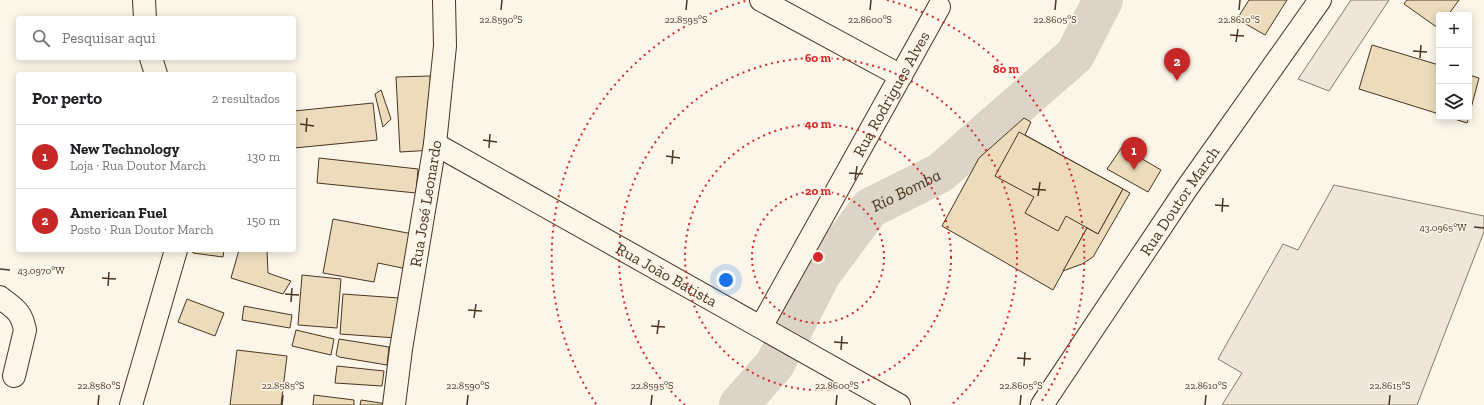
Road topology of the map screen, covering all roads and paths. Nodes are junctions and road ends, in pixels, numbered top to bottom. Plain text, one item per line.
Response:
1 (144, 0) edge
2 (444, 0) edge
3 (761, 0) edge
4 (1320, 0) edge
5 (939, 7) dead end
6 (145, 16) edge
7 (152, 60) edge
8 (156, 72) edge
9 (901, 76) junction
10 (434, 144) junction
11 (175, 252) edge
12 (0, 297) edge
13 (761, 326) junction
14 (14, 376) dead end
15 (132, 405) edge
16 (394, 405) edge
17 (899, 405) edge
18 (1042, 405) edge

1 - 6 street
2 - 10 street, Rua José Leonardo
3 - 9 street
4 - 18 street, Rua Doutor March
5 - 9 street, Rua Rodrigues Alves
7 - 8 street
9 - 13 street, Rua Rodrigues Alves
10 - 13 street, Rua João Batista
10 - 16 street, Rua José Leonardo
11 - 15 street
12 - 14 street
13 - 17 street, Rua João Batista

